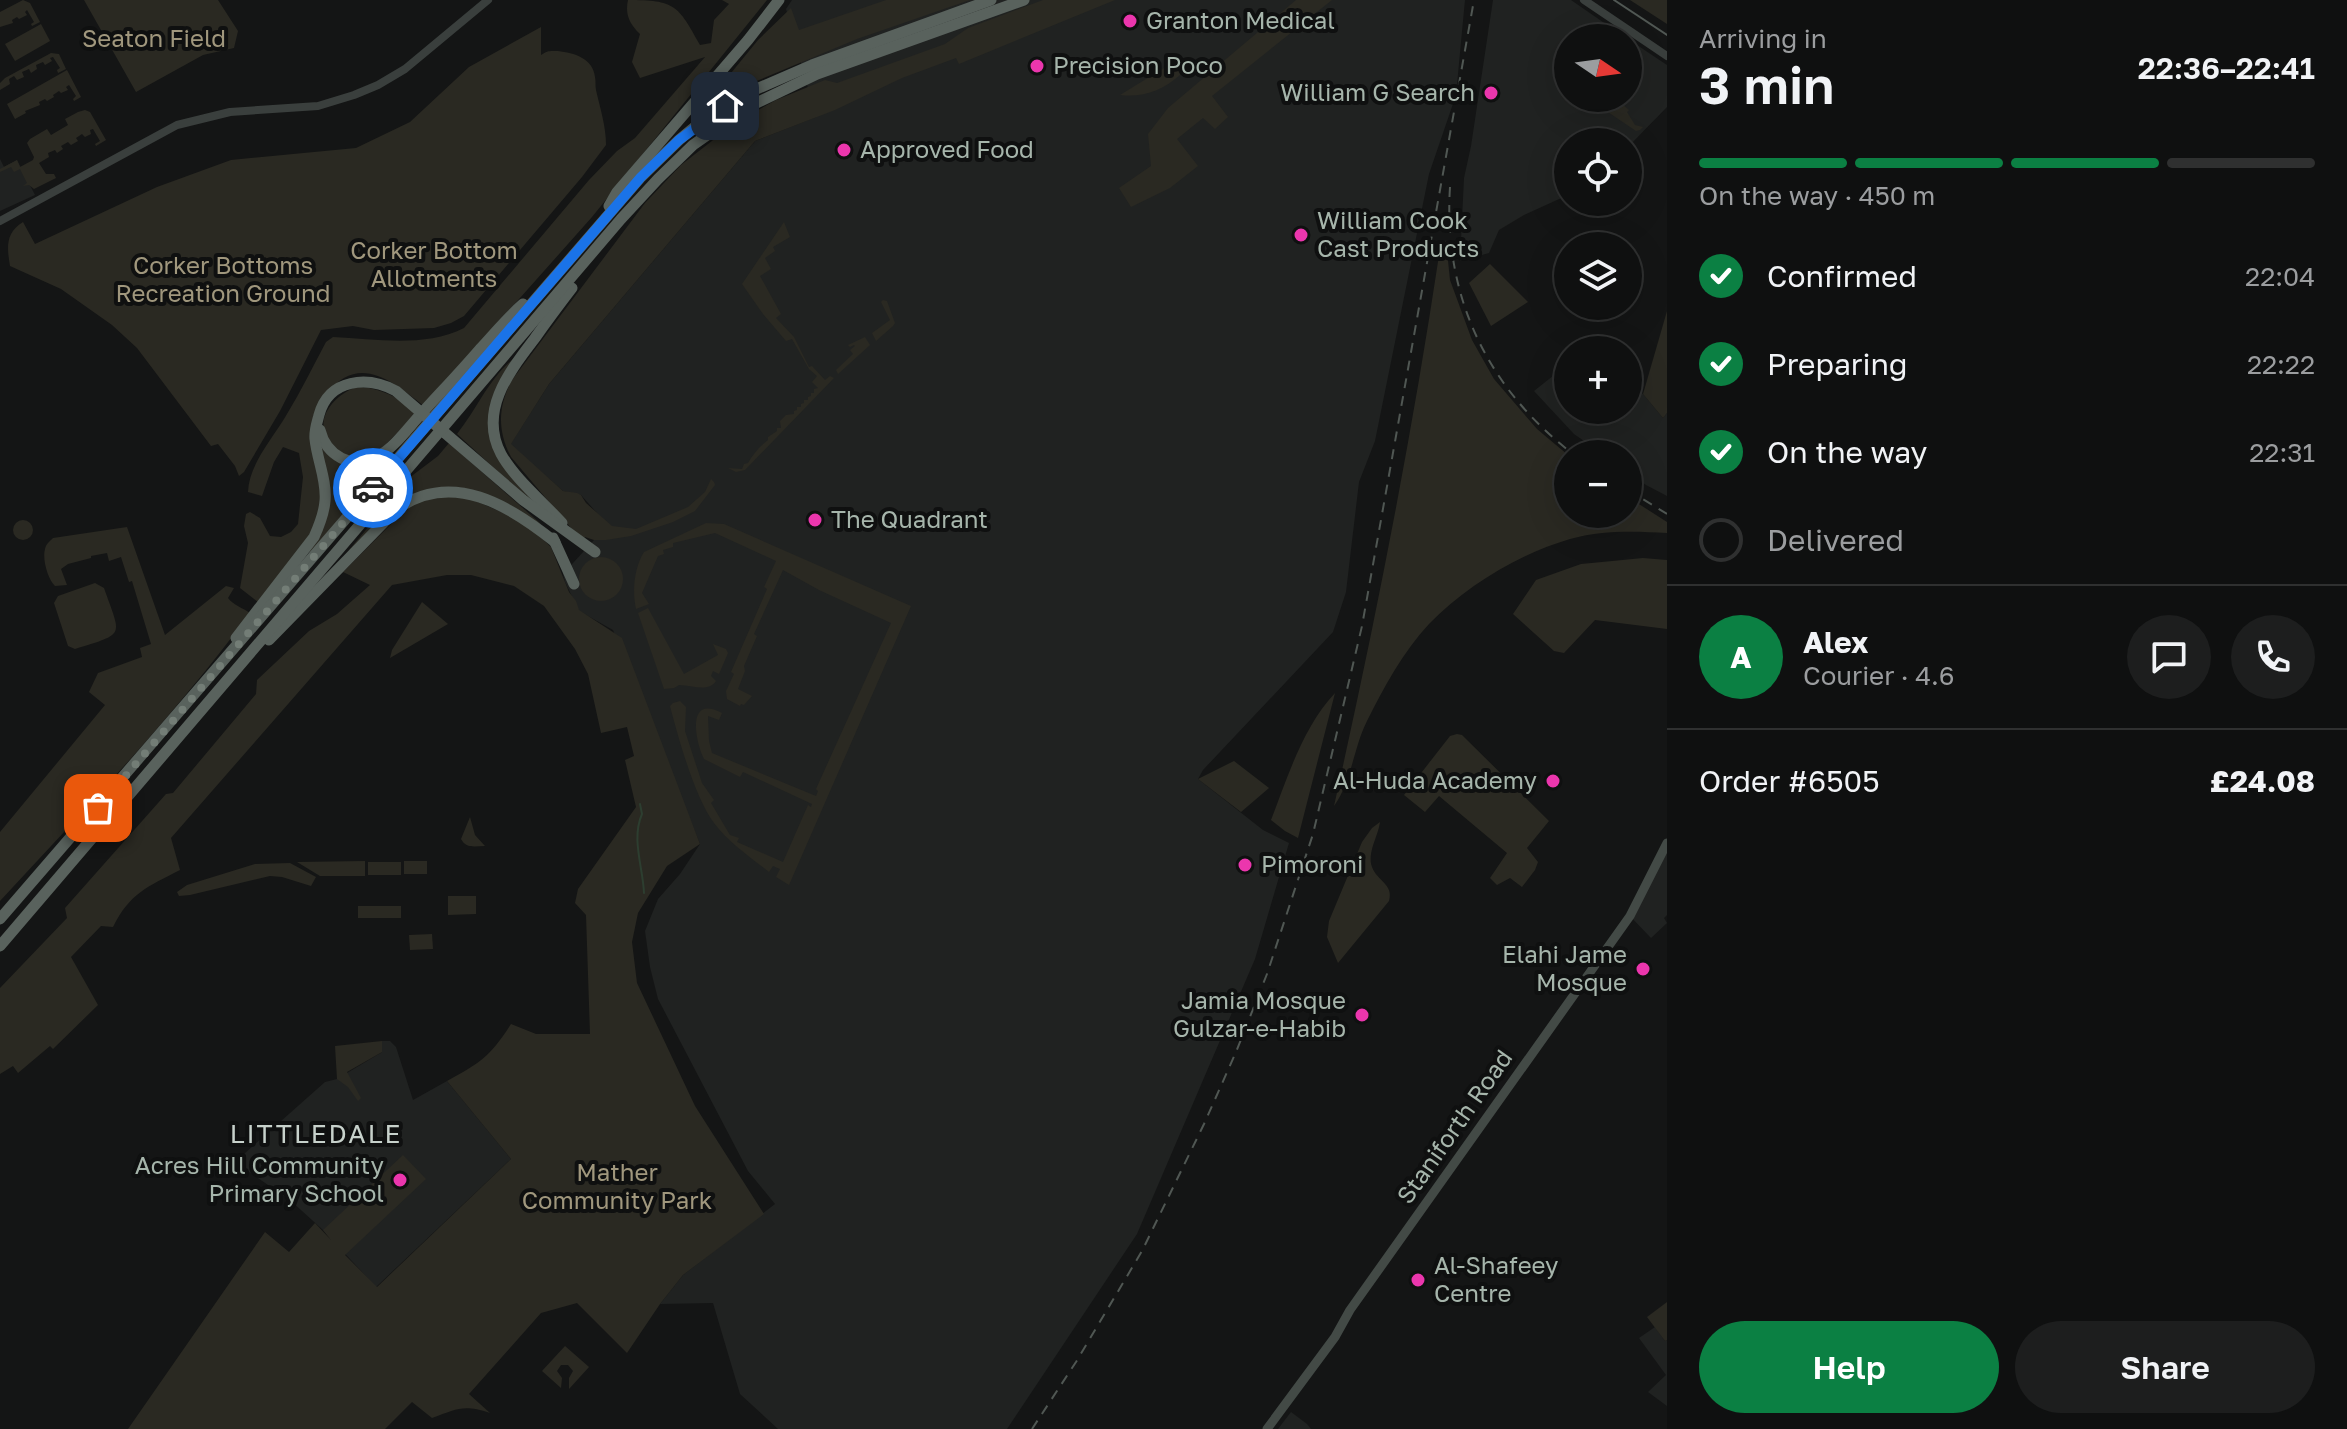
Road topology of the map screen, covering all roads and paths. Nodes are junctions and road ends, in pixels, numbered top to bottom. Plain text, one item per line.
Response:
1 (488, 0) edge
2 (779, 0) edge
3 (991, 0) edge
4 (1024, 0) edge
5 (1584, 0) edge
6 (1667, 56) edge
7 (0, 221) edge
8 (592, 234) junction
9 (598, 247) junction
10 (318, 421) junction
11 (412, 433) junction
12 (523, 500) junction
13 (573, 538) junction
14 (555, 542) junction
15 (595, 552) dead end
16 (574, 584) dead end
17 (222, 662) junction
18 (226, 684) junction
19 (1667, 843) edge
20 (39, 872) junction
21 (0, 911) edge
22 (26, 916) junction
23 (0, 919) edge
24 (0, 946) edge
25 (0, 953) edge
26 (1267, 1429) edge

1 - 7 street
2 - 8 highway
3 - 8 highway
4 - 9 highway
5 - 6 street
8 - 11 highway
9 - 13 highway
9 - 18 highway
10 - 11 highway
10 - 12 highway
10 - 17 highway
11 - 17 highway
12 - 13 highway
12 - 14 highway
13 - 15 highway
14 - 16 highway
14 - 18 highway
17 - 20 highway
18 - 22 highway
19 - 26 main road, Staniforth Road
20 - 21 highway
20 - 23 highway
22 - 24 highway
22 - 25 highway

